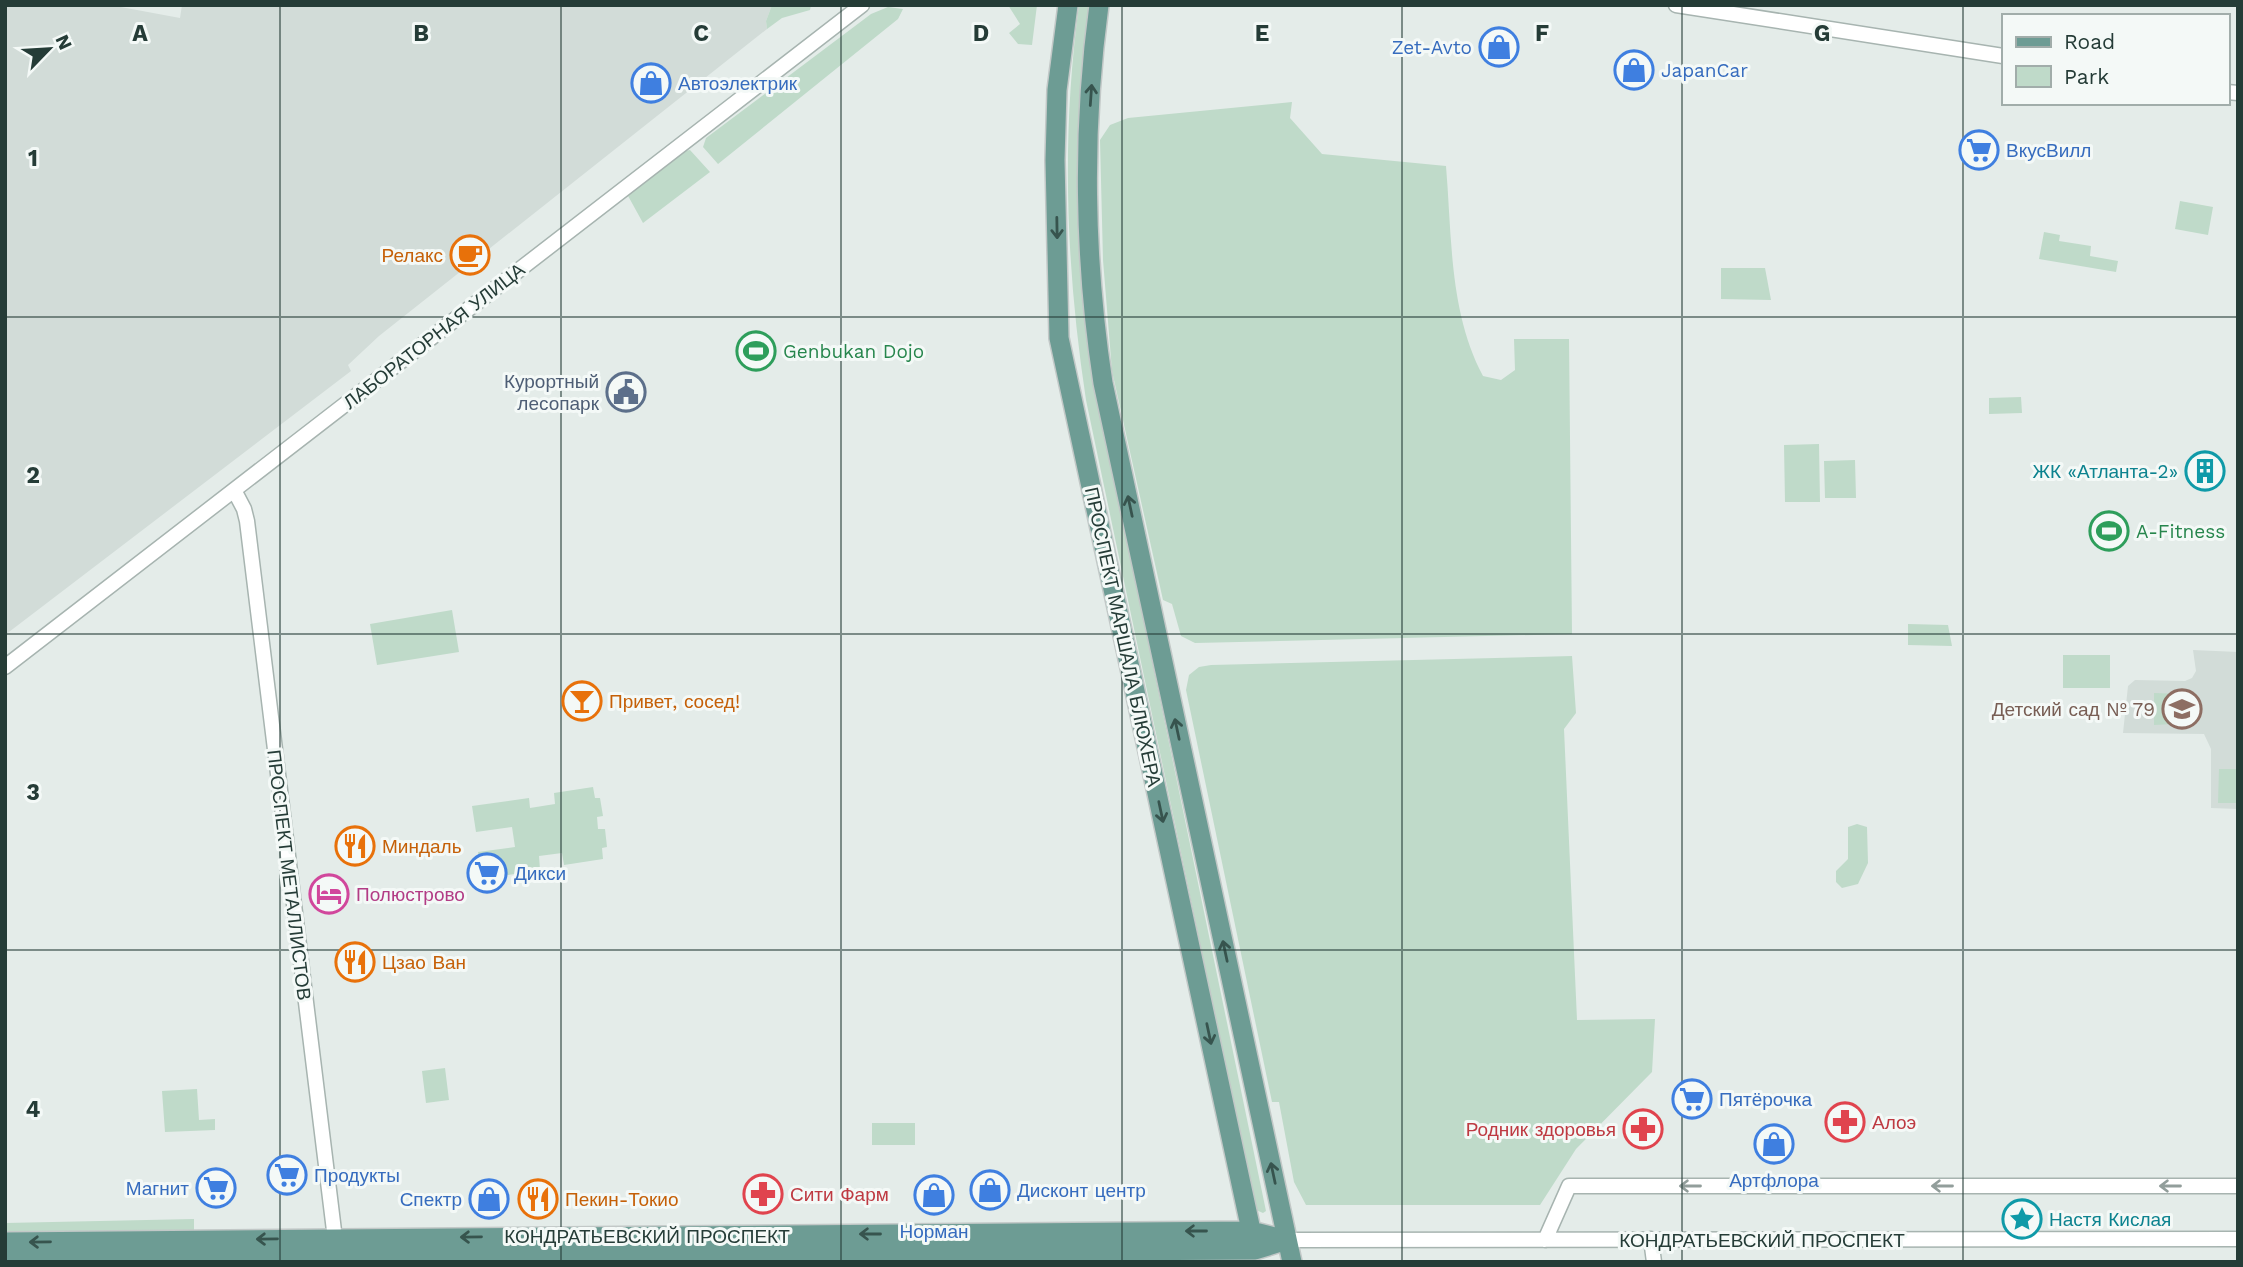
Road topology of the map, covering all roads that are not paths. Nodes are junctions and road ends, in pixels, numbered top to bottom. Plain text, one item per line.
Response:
1 (862, 5) edge
2 (1068, 5) edge
3 (1099, 5) edge
4 (1676, 5) edge
5 (2002, 56) edge
6 (234, 491) junction
7 (5, 667) edge
8 (2238, 1186) edge
9 (2238, 1239) edge
10 (1287, 1240) junction
11 (1545, 1240) junction
12 (1651, 1240) junction
13 (5, 1242) edge
14 (1255, 1247) edge
15 (337, 1251) edge
16 (5, 1258) edge
17 (1292, 1262) edge
18 (1654, 1262) edge

1 - 6 street, ЛАБОРАТОРНАЯ УЛИЦА
2 -> 14 main road, ПРОСПЕКТ МАРШАЛА БЛЮХЕРА
10 -> 3 main road, ПРОСПЕКТ МАРШАЛА БЛЮХЕРА
4 - 5 street
6 - 7 street, ЛАБОРАТОРНАЯ УЛИЦА
6 - 15 street, ПРОСПЕКТ МЕТАЛЛИСТОВ
8 -> 11 street
9 - 12 street, КОНДРАТЬЕВСКИЙ ПРОСПЕКТ
10 - 11 street, КОНДРАТЬЕВСКИЙ ПРОСПЕКТ
10 - 14 main road, КОНДРАТЬЕВСКИЙ ПРОСПЕКТ
10 - 17 main road, ПРОСПЕКТ МАРШАЛА БЛЮХЕРА
11 - 12 street, КОНДРАТЬЕВСКИЙ ПРОСПЕКТ
12 - 18 street
15 -> 13 main road, КОНДРАТЬЕВСКИЙ ПРОСПЕКТ
14 - 15 main road, КОНДРАТЬЕВСКИЙ ПРОСПЕКТ
15 - 16 main road, КОНДРАТЬЕВСКИЙ ПРОСПЕКТ

